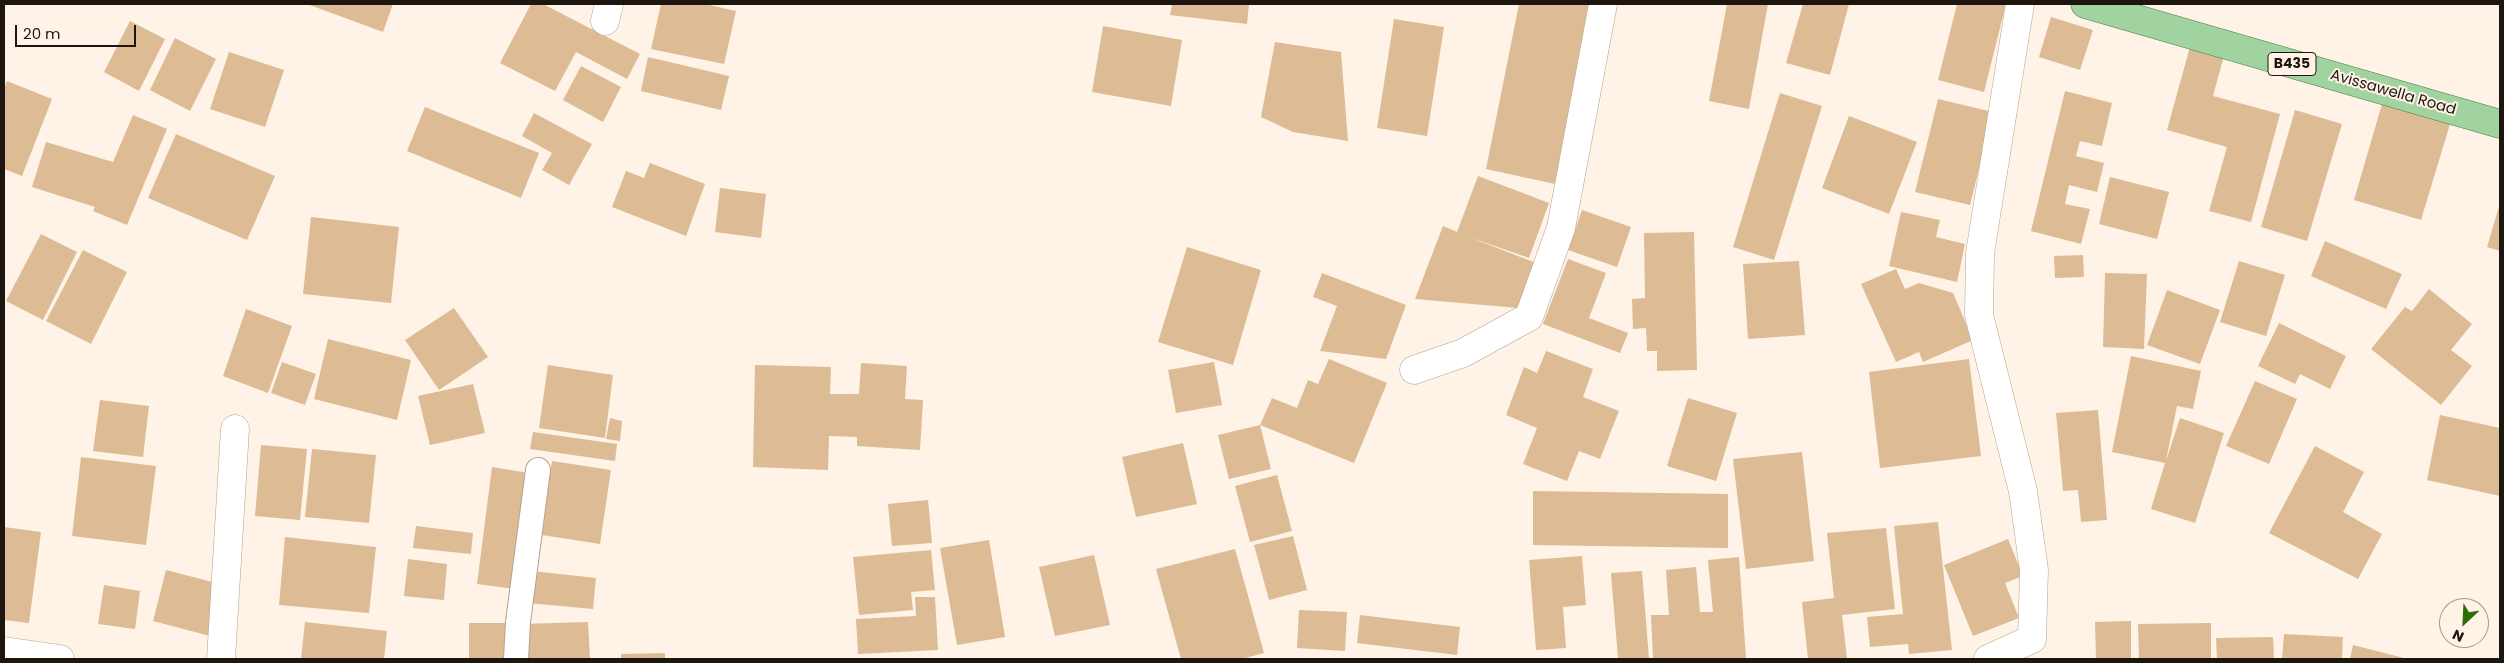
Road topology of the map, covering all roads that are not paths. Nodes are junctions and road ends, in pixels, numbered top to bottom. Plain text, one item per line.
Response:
1 (1603, 4) edge
2 (2020, 4) edge
3 (2084, 4) edge
4 (2500, 124) edge
5 (1414, 370) dead end
6 (235, 429) dead end
7 (538, 470) dead end
8 (2034, 649) edge
9 (4, 651) edge
10 (60, 659) edge
11 (222, 659) edge
12 (516, 659) edge
13 (1988, 659) edge

1 - 5 street
2 - 8 street
3 - 4 main road, Avissawella Road / B435
6 - 11 street
7 - 12 lane
8 - 13 street
9 - 10 street

